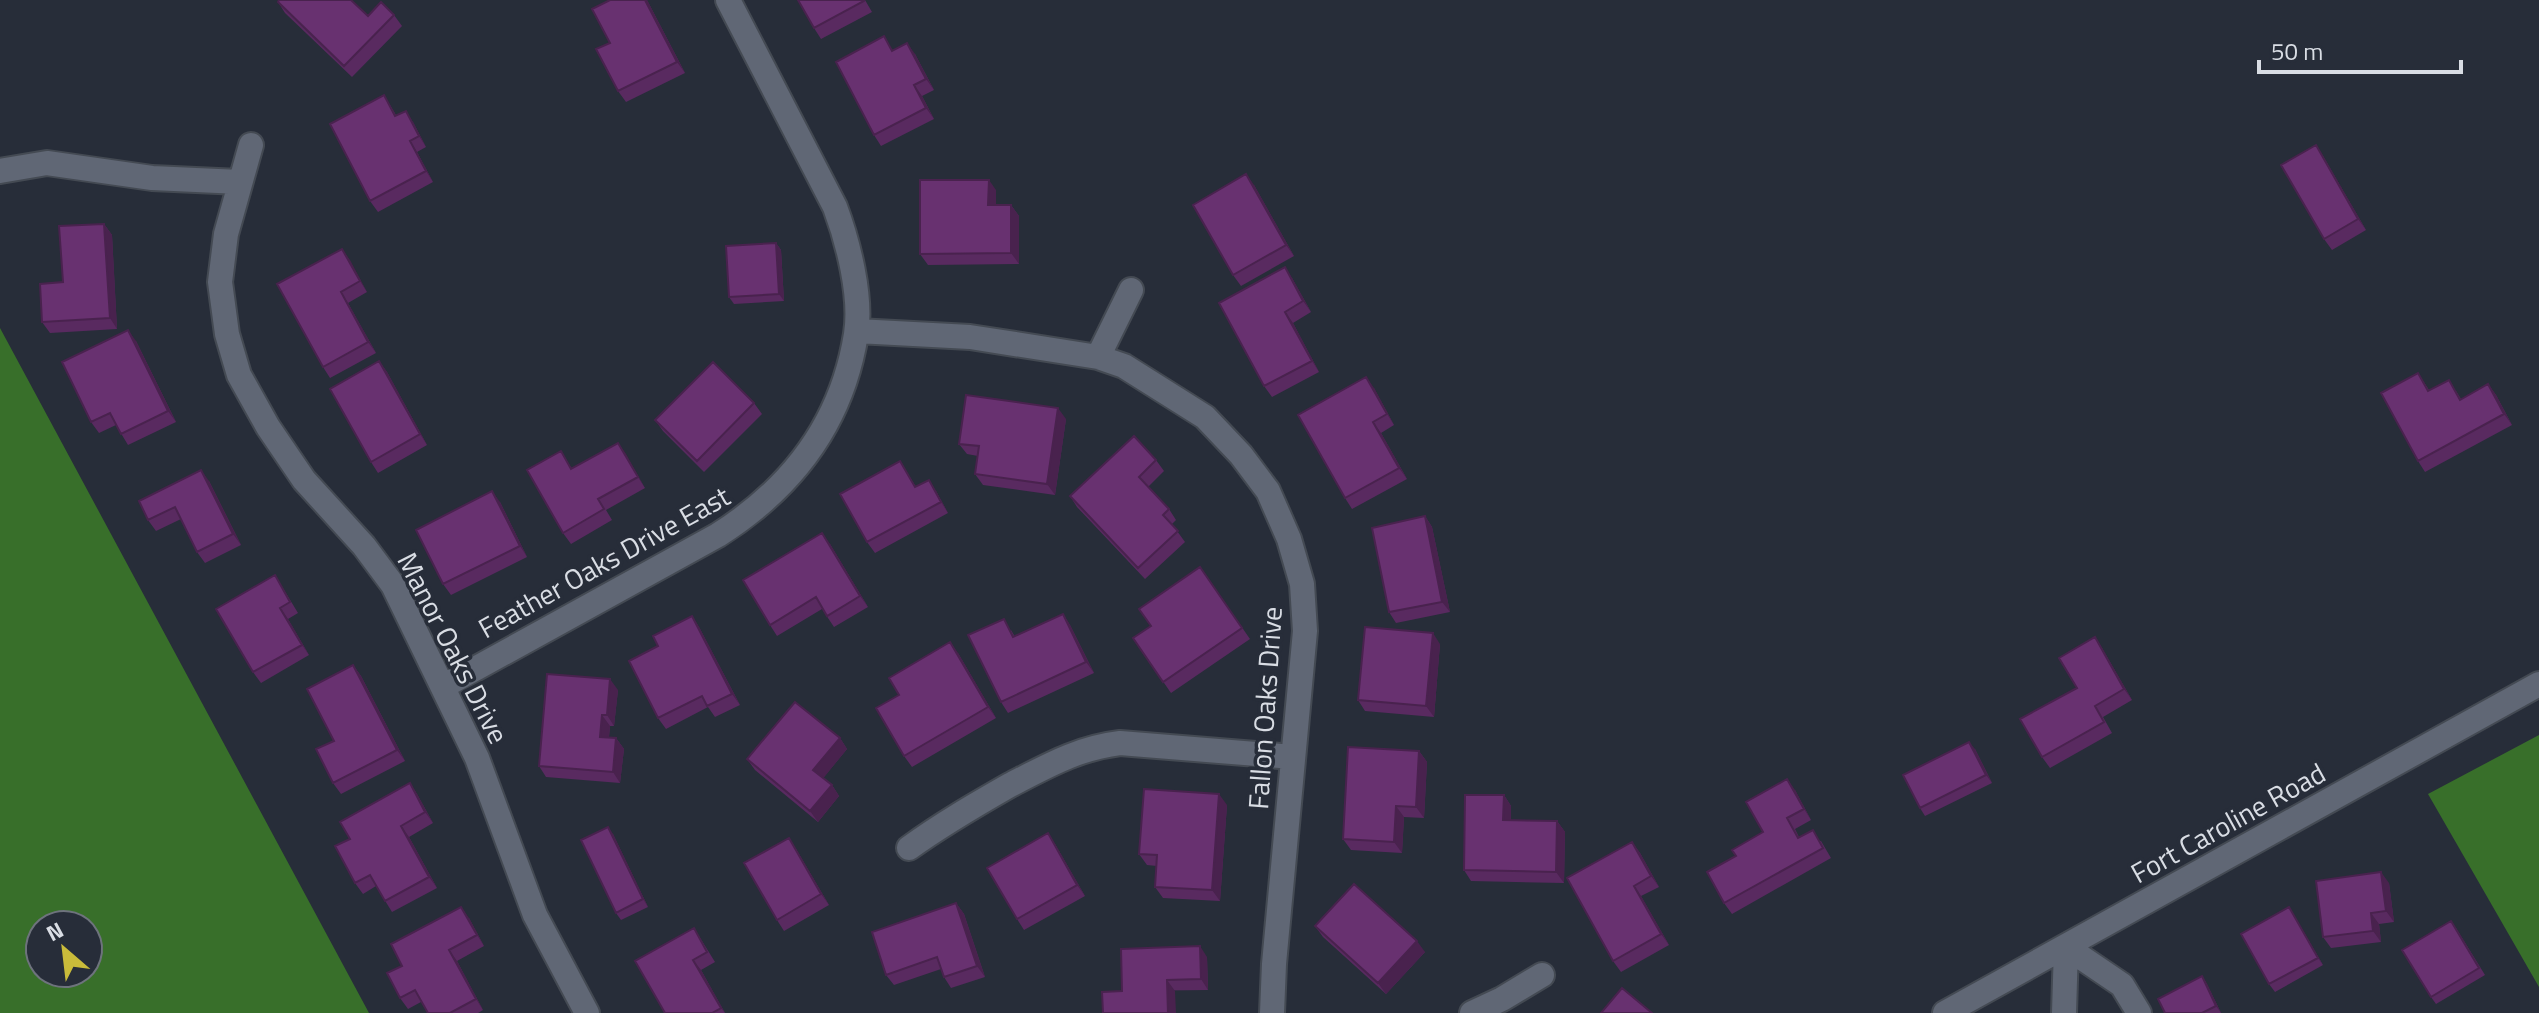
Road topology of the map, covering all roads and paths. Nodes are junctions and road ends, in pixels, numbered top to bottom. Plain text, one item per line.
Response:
1 (728, 0) edge
2 (251, 145) dead end
3 (0, 171) edge
4 (240, 182) junction
5 (1131, 290) dead end
6 (857, 331) junction
7 (1098, 357) junction
8 (2539, 684) edge
9 (444, 686) junction
10 (1293, 757) junction
11 (909, 848) dead end
12 (2066, 947) junction
13 (1542, 975) dead end
14 (587, 1013) edge
15 (1272, 1013) edge
16 (1472, 1013) edge
17 (1945, 1013) edge
18 (2064, 1013) edge
19 (2139, 1013) edge

1 - 6 street, Feather Oaks Drive East
2 - 4 street, Manor Oaks Drive
3 - 4 street
4 - 9 street, Manor Oaks Drive
5 - 7 street
6 - 7 street, Fallon Oaks Drive
6 - 9 street, Feather Oaks Drive East
7 - 10 street, Fallon Oaks Drive
8 - 12 street, Fort Caroline Road
9 - 14 street, Manor Oaks Drive
10 - 11 street
10 - 15 street, Fallon Oaks Drive
12 - 17 street, Fort Caroline Road
12 - 18 street
12 - 19 street
13 - 16 street

